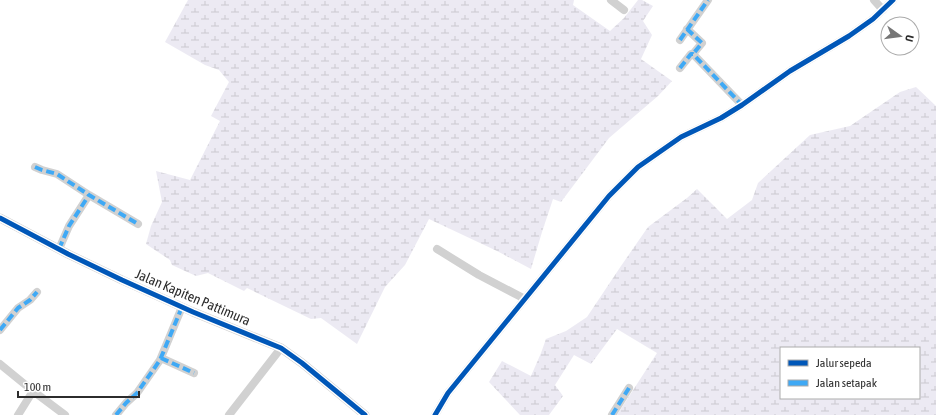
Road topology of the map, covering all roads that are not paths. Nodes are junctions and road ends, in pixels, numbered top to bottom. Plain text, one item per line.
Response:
1 (611, 0) edge
2 (708, 0) edge
3 (874, 0) edge
4 (893, 0) edge
5 (624, 10) dead end
6 (883, 10) junction
7 (687, 30) junction
8 (680, 40) dead end
9 (693, 54) junction
10 (680, 68) dead end
11 (742, 106) junction
12 (35, 167) dead end
13 (89, 195) junction
14 (1, 220) edge
15 (138, 224) dead end
16 (59, 249) junction
17 (437, 249) dead end
18 (37, 292) dead end
19 (525, 299) junction
20 (182, 307) junction
21 (0, 330) edge
22 (281, 348) junction
23 (161, 358) junction
24 (0, 364) edge
25 (194, 373) dead end
26 (630, 388) dead end
27 (33, 391) junction
28 (18, 415) edge
29 (65, 415) edge
30 (116, 415) edge
31 (229, 415) edge
32 (365, 415) edge
33 (435, 415) edge
34 (612, 415) edge

1 - 5 street
2 - 7 street
3 - 6 street
4 - 6 street
6 - 11 street
7 - 8 street
7 - 9 street
9 - 10 street
9 - 11 street
11 - 19 street
12 - 13 street
13 - 15 street
13 - 16 street
14 - 16 street, Jalan Kapiten Pattimura
16 - 20 street, Jalan Kapiten Pattimura
17 - 19 street
18 - 21 street
19 - 33 street
20 - 22 street, Jalan Kapiten Pattimura
20 - 23 street
22 - 31 street
22 - 32 street, Jalan Kapiten Pattimura
23 - 25 street
23 - 30 street
24 - 27 street
26 - 34 street
27 - 28 street
27 - 29 street

